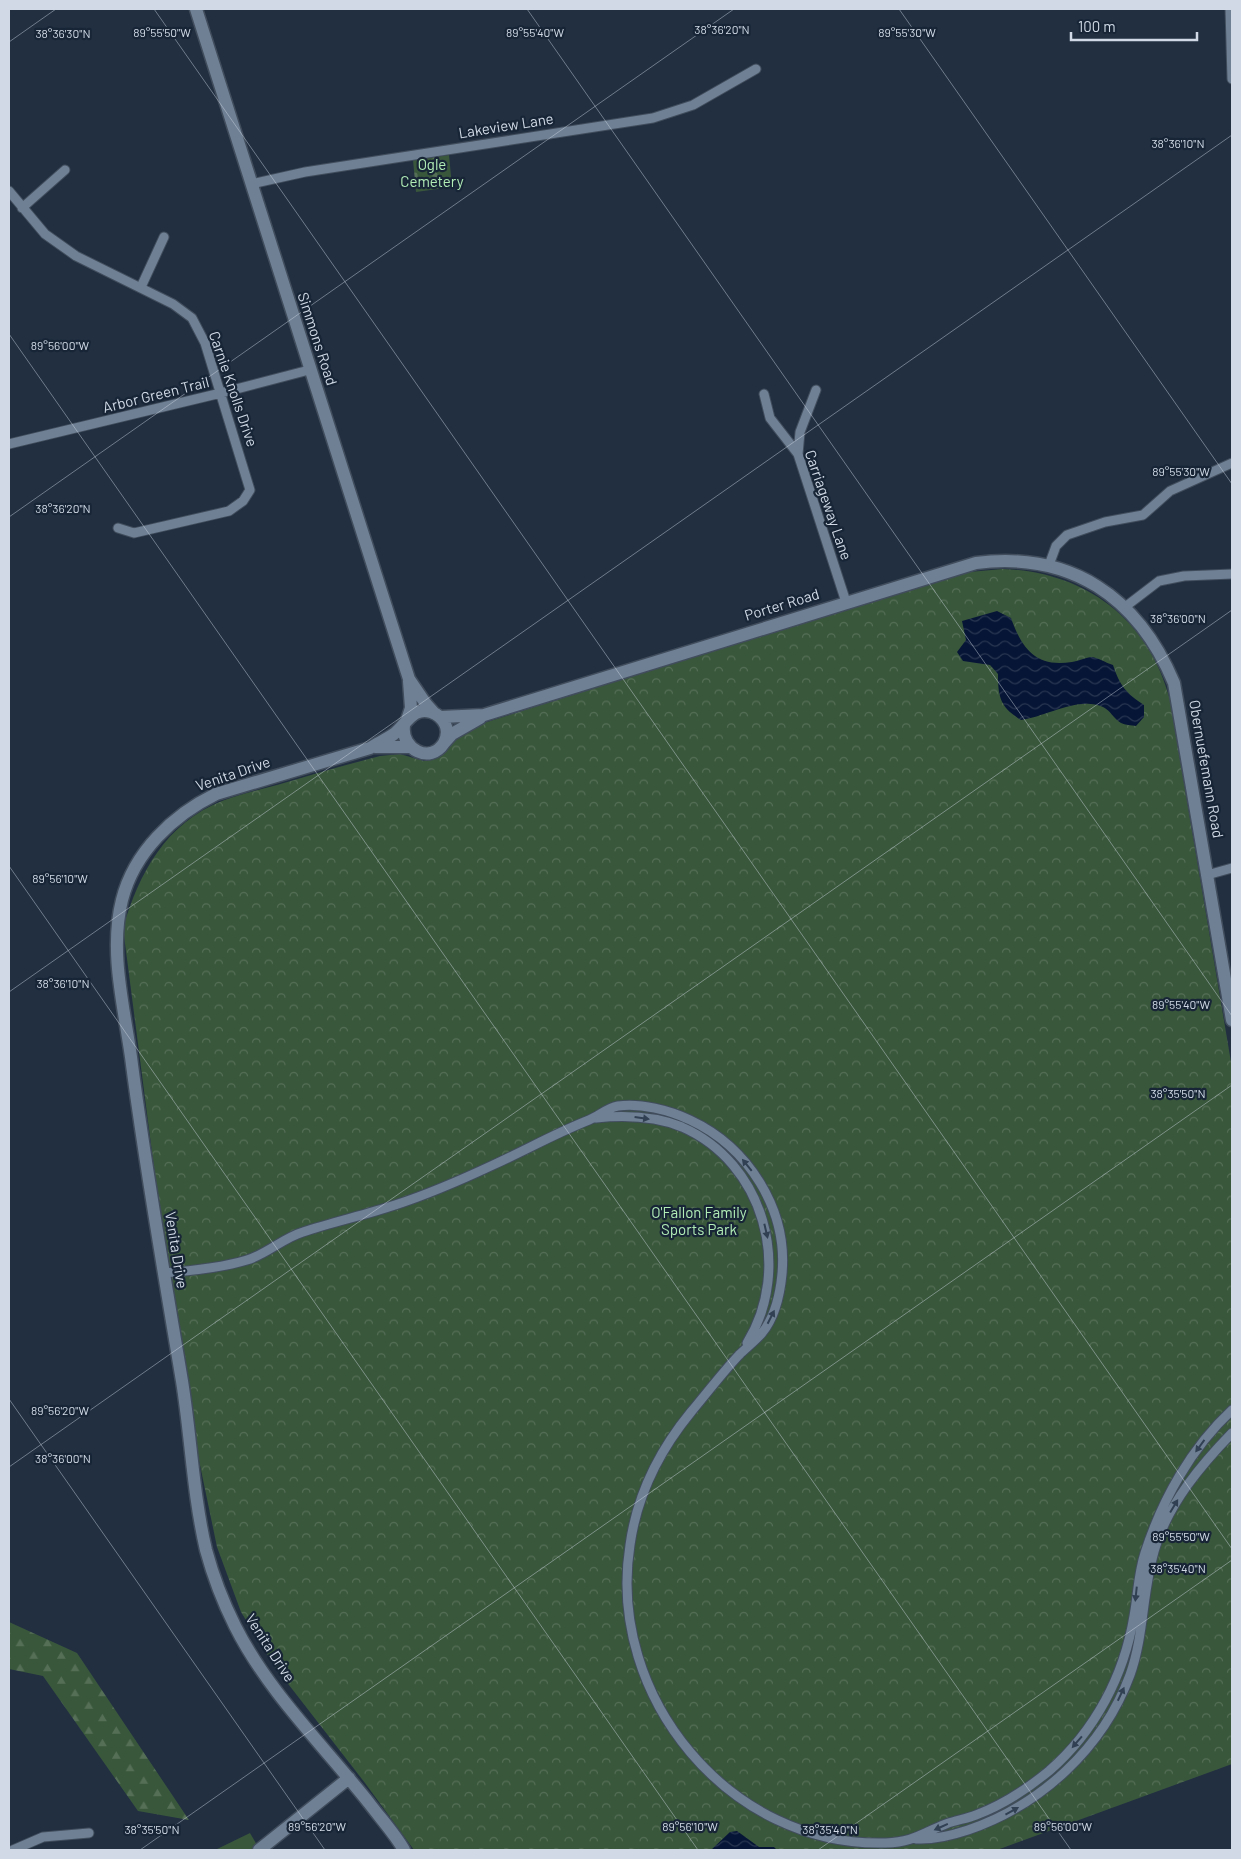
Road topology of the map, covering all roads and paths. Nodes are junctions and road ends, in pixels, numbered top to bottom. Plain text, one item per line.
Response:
1 (196, 9) edge
2 (1230, 9) edge
3 (756, 69) dead end
4 (1232, 79) edge
5 (65, 170) dead end
6 (251, 184) junction
7 (9, 191) edge
8 (22, 208) junction
9 (164, 237) dead end
10 (141, 287) junction
11 (309, 370) junction
12 (816, 390) dead end
13 (222, 393) junction
14 (764, 394) dead end
15 (9, 444) edge
16 (798, 454) junction
17 (1232, 463) edge
18 (118, 528) dead end
19 (1049, 565) junction
20 (1232, 574) edge
21 (1092, 582) joint
22 (846, 602) junction
23 (1125, 607) junction
24 (409, 678) junction
25 (437, 715) junction
26 (484, 716) junction
27 (406, 723) junction
28 (444, 743) junction
29 (409, 746) junction
30 (370, 748) junction
31 (1232, 868) edge
32 (1207, 875) junction
33 (1232, 1020) edge
34 (593, 1118) junction
35 (163, 1273) junction
36 (740, 1354) junction
37 (1232, 1410) edge
38 (1232, 1433) edge
39 (349, 1778) junction
40 (89, 1833) dead end
41 (916, 1839) junction
42 (13, 1850) edge
43 (259, 1850) edge
44 (404, 1850) edge

1 - 6 street, Simmons Road
2 - 4 street
3 - 6 street, Lakeview Lane
5 - 8 street
6 - 11 street, Simmons Road
7 - 8 street, Carnie Knolls Drive
8 - 10 street, Carnie Knolls Drive
9 - 10 street
10 - 13 street, Carnie Knolls Drive
11 - 13 street, Arbor Green Trail
11 - 24 street, Simmons Road
12 - 16 street
13 - 15 street, Arbor Green Trail
13 - 18 street, Carnie Knolls Drive
14 - 16 street, Carriageway Lane
16 - 22 street, Carriageway Lane
17 - 19 street
19 - 21 street, Porter Road
19 - 22 street, Porter Road
20 - 23 street
21 - 23 street, Obernuefemann Road
22 - 26 street, Porter Road
23 - 32 street, Obernuefemann Road
24 - 25 street, Simmons Road
24 - 27 street, Simmons Road
25 - 26 street, Porter Road
25 - 27 street
25 - 28 street
26 - 28 street, Porter Road
27 - 29 street
27 - 30 street, Venita Drive
28 - 29 street
29 - 30 street, Venita Drive
30 - 35 street, Venita Drive
31 - 32 street
32 - 33 street, Obernuefemann Road
34 - 35 street
34 -> 36 street
36 -> 34 street
35 - 39 street, Venita Drive
36 - 41 street
37 -> 41 street
41 -> 38 street
39 - 43 street
39 - 44 street, Venita Drive
40 - 42 street

